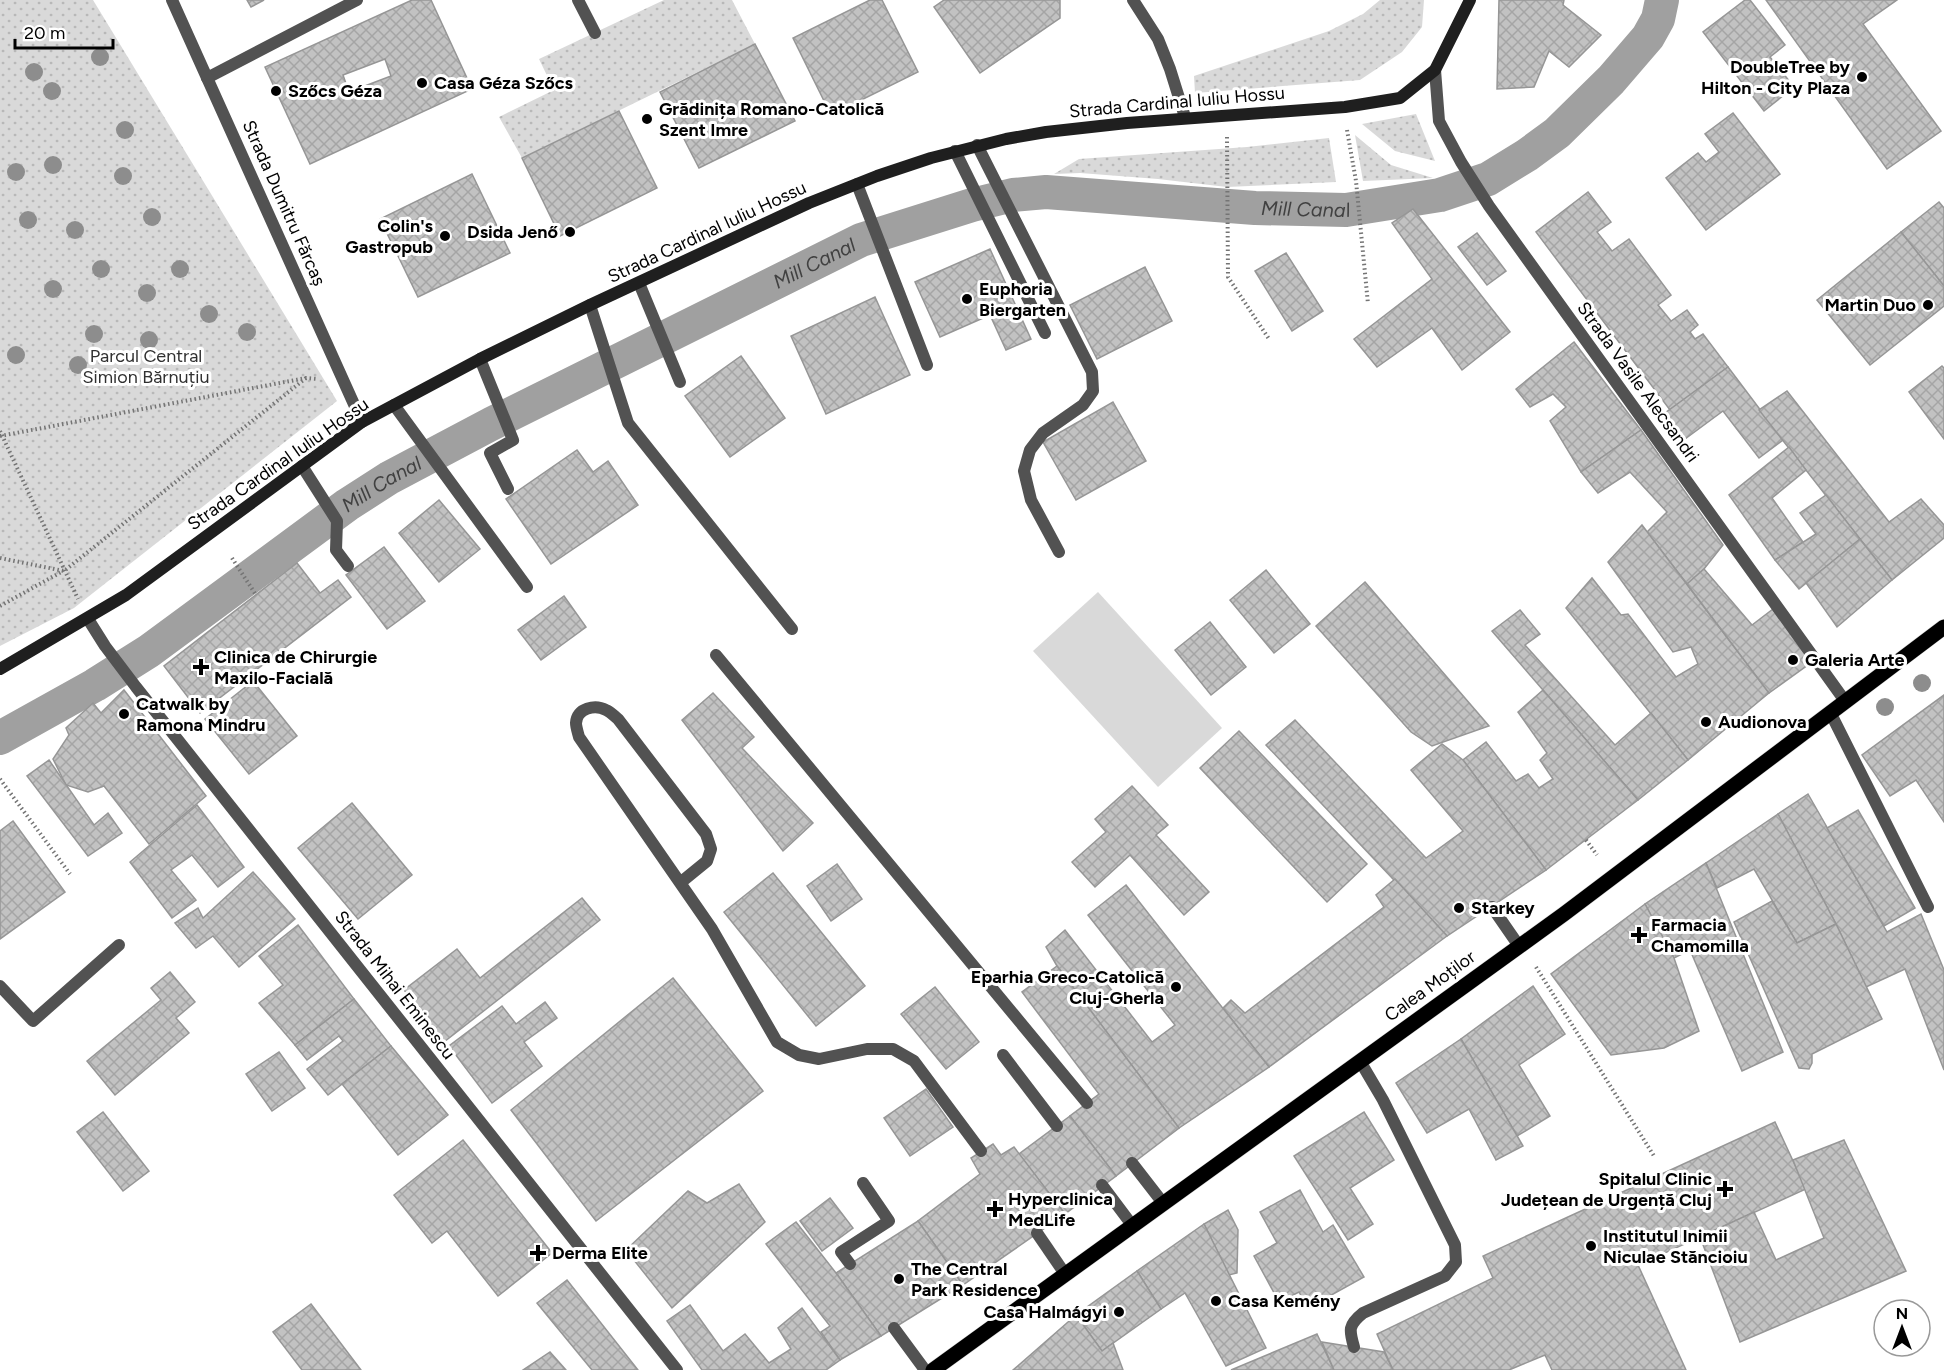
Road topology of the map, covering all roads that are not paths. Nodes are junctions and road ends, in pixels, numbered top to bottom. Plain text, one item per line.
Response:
1 (172, 0) edge
2 (357, 0) edge
3 (578, 0) edge
4 (1133, 0) edge
5 (1470, 0) edge
6 (595, 33) dead end
7 (1435, 70) junction
8 (207, 78) junction
9 (1185, 117) junction
10 (977, 145) junction
11 (955, 151) junction
12 (857, 184) junction
13 (639, 283) junction
14 (590, 305) junction
15 (1045, 333) dead end
16 (480, 359) junction
17 (927, 365) dead end
18 (680, 382) dead end
19 (394, 405) junction
20 (362, 422) junction
21 (302, 466) junction
22 (508, 489) dead end
23 (1059, 552) dead end
24 (348, 566) dead end
25 (527, 587) dead end
26 (88, 619) junction
27 (1944, 627) edge
28 (792, 629) dead end
29 (716, 655) dead end
30 (0, 669) edge
31 (1845, 701) junction
32 (1830, 712) junction
33 (680, 883) junction
34 (1492, 906) dead end
35 (1928, 907) dead end
36 (119, 945) dead end
37 (1519, 946) junction
38 (0, 986) edge
39 (1003, 1055) dead end
40 (1360, 1061) junction
41 (1087, 1103) dead end
42 (1057, 1126) dead end
43 (981, 1151) dead end
44 (1132, 1163) dead end
45 (863, 1183) dead end
46 (1102, 1185) dead end
47 (1163, 1203) junction
48 (1132, 1225) junction
49 (1037, 1233) dead end
50 (850, 1264) dead end
51 (1065, 1274) junction
52 (894, 1328) dead end
53 (1354, 1347) dead end
54 (677, 1370) edge
55 (925, 1370) edge
56 (933, 1370) edge

1 - 8 street, Strada Dumitru Fărcaș
2 - 8 street
3 - 6 street
4 - 9 street
5 - 7 street, Strada Cardinal Iuliu Hossu
7 - 9 street, Strada Cardinal Iuliu Hossu
7 - 31 street, Strada Vasile Alecsandri
8 - 20 street, Strada Dumitru Fărcaș
9 - 10 street, Strada Cardinal Iuliu Hossu
10 - 11 street, Strada Cardinal Iuliu Hossu
10 - 23 street
11 - 12 street, Strada Cardinal Iuliu Hossu
11 - 15 street
12 - 13 street, Strada Cardinal Iuliu Hossu
12 - 17 street
13 - 14 street, Strada Cardinal Iuliu Hossu
13 - 18 street
14 - 16 street, Strada Cardinal Iuliu Hossu
14 - 28 street
16 - 19 street, Strada Cardinal Iuliu Hossu
16 - 22 street
19 - 20 street, Strada Cardinal Iuliu Hossu
19 - 25 street
20 - 21 street, Strada Cardinal Iuliu Hossu
21 - 24 street
21 - 26 street, Strada Cardinal Iuliu Hossu
26 - 30 street, Strada Cardinal Iuliu Hossu
26 - 54 street, Strada Mihai Eminescu
27 - 31 main road, Calea Moților
29 - 41 street
31 - 32 main road, Calea Moților
32 - 35 street
32 - 37 main road, Calea Moților
33 - 33 street
33 - 43 street
34 - 37 street
36 - 38 street
37 - 40 main road, Calea Moților
39 - 42 street
40 - 47 main road, Calea Moților
40 - 53 street
44 - 47 street
45 - 50 street
46 - 48 street
47 - 48 main road, Calea Moților
48 - 51 main road, Calea Moților
49 - 51 street
51 - 56 main road, Calea Moților
52 - 55 street

